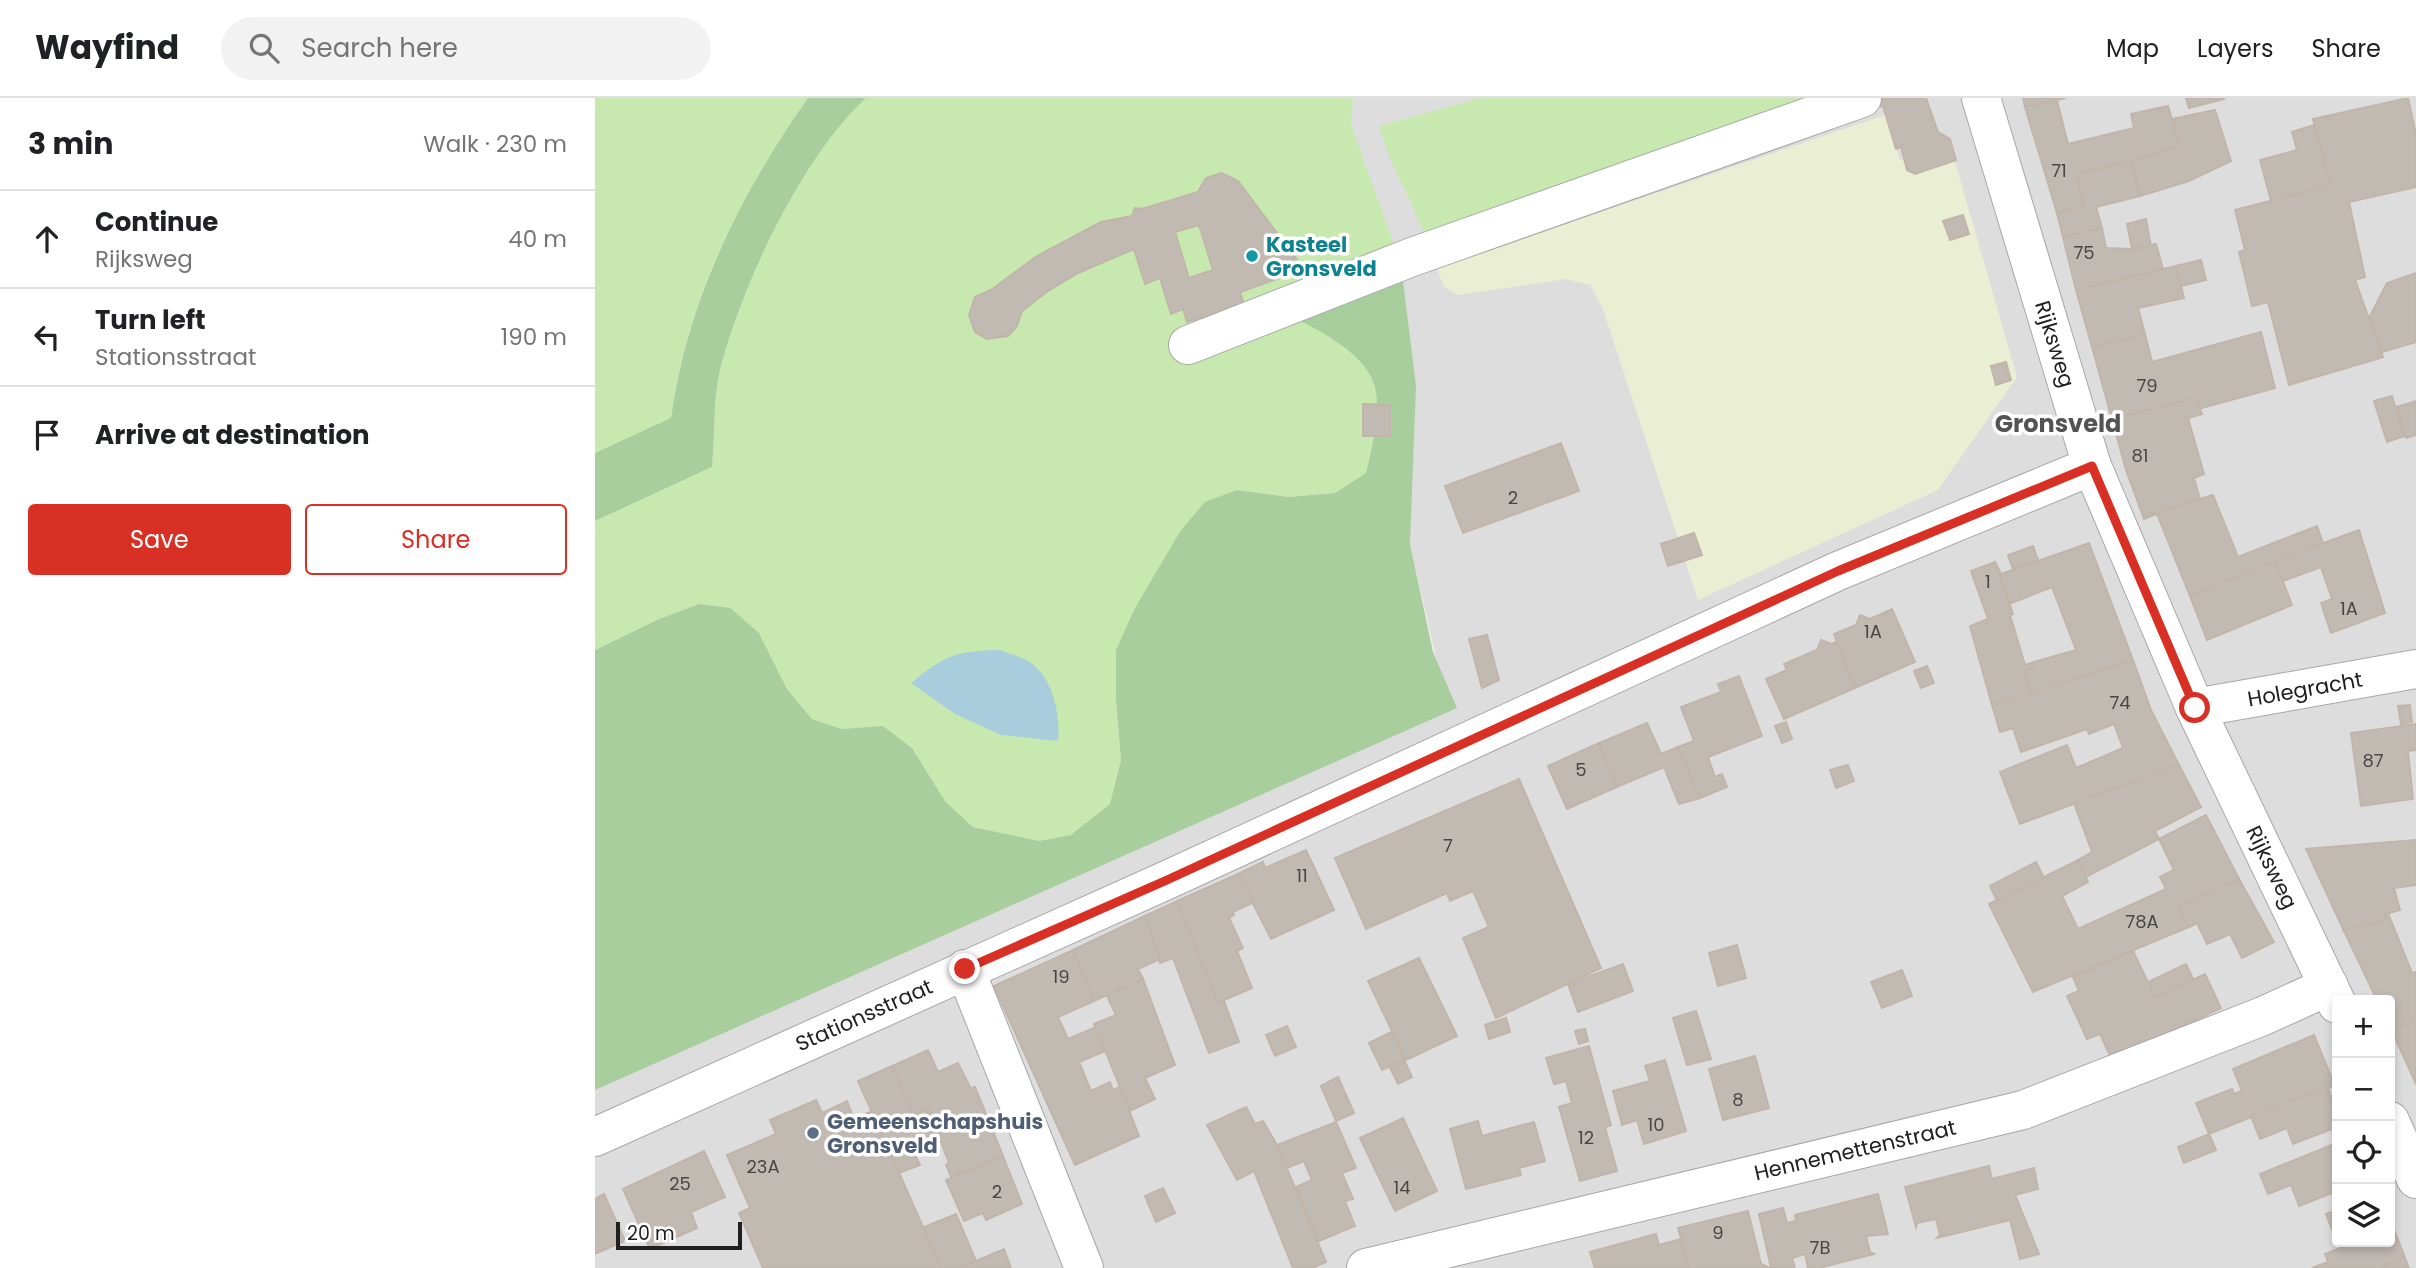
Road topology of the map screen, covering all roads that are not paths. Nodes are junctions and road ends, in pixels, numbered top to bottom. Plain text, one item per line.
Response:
1 (1862, 98) edge
2 (1981, 98) edge
3 (1188, 345) dead end
4 (2092, 466) junction
5 (2416, 669) edge
6 (2195, 708) junction
7 (965, 969) junction
8 (2332, 995) edge
9 (2333, 995) edge
10 (2395, 1132) edge
11 (595, 1137) edge
12 (2416, 1179) edge
13 (1084, 1268) edge
14 (1366, 1268) edge

1 - 3 street
2 - 4 street, Rijksweg
4 - 6 street, Rijksweg
4 - 7 street, Stationsstraat
5 - 6 street, Holegracht
6 - 9 street, Rijksweg
7 - 11 street, Stationsstraat
7 - 13 street
8 - 14 street, Hennemettenstraat
10 - 12 street

